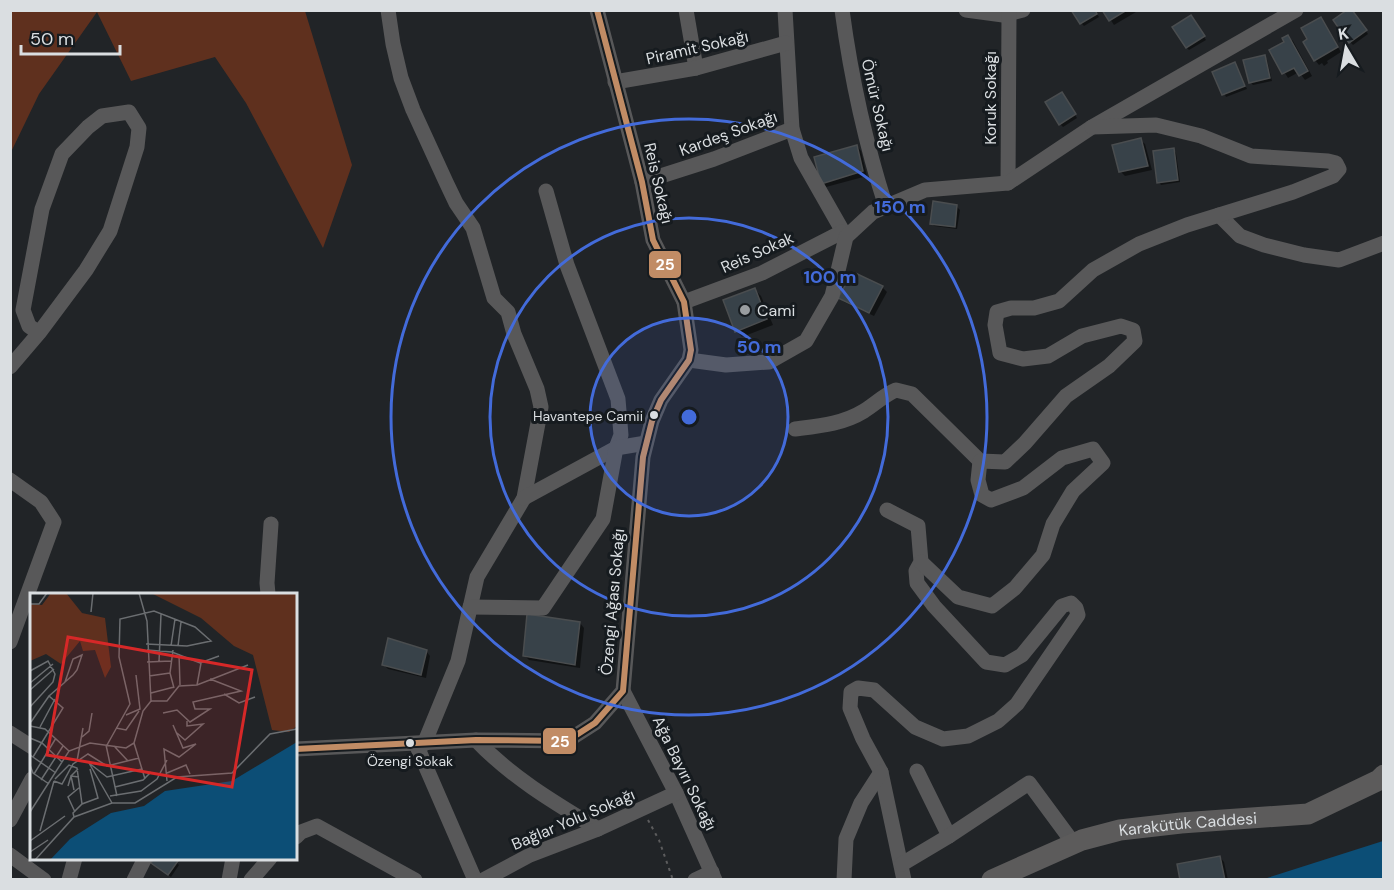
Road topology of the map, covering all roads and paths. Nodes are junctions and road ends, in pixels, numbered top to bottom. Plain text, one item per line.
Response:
1 (388, 10) edge
2 (597, 10) edge
3 (686, 10) edge
4 (785, 10) edge
5 (842, 10) edge
6 (966, 10) edge
7 (1296, 10) edge
8 (1016, 12) edge
9 (786, 43) junction
10 (696, 68) junction
11 (615, 82) junction
12 (1092, 127) junction
13 (792, 129) junction
14 (642, 182) junction
15 (1008, 183) junction
16 (546, 191) dead end
17 (886, 207) junction
18 (1219, 215) junction
19 (844, 234) junction
20 (1383, 243) edge
21 (684, 302) junction
22 (39, 333) junction
23 (689, 360) junction
24 (10, 367) edge
25 (795, 429) dead end
26 (646, 442) junction
27 (616, 448) junction
28 (980, 461) junction
29 (10, 480) edge
30 (524, 498) junction
31 (887, 510) dead end
32 (271, 524) dead end
33 (921, 562) junction
34 (268, 593) edge
35 (470, 607) junction
36 (10, 642) edge
37 (623, 691) junction
38 (10, 733) edge
39 (476, 740) junction
40 (420, 744) junction
41 (30, 746) edge
42 (297, 749) edge
43 (917, 771) dead end
44 (881, 772) junction
45 (1383, 775) edge
46 (30, 783) edge
47 (676, 793) junction
48 (643, 810) junction
49 (10, 820) edge
50 (598, 830) junction
51 (297, 836) edge
52 (949, 836) junction
53 (1074, 844) junction
54 (10, 855) edge
55 (74, 860) edge
56 (144, 860) edge
57 (232, 860) edge
58 (269, 860) edge
59 (903, 872) edge
60 (714, 876) edge
61 (258, 877) edge
62 (44, 879) edge
63 (69, 879) edge
64 (134, 879) edge
65 (229, 879) edge
66 (415, 879) edge
67 (475, 879) edge
68 (483, 879) edge
69 (673, 879) edge
70 (695, 879) edge
71 (844, 879) edge
72 (992, 879) edge

1 - 30 street
2 - 11 street, Reis Sokağı
3 - 10 street
4 - 9 street
5 - 17 street, Ömür Sokağı
6 - 8 street
7 - 12 street
8 - 15 street, Koruk Sokağı
9 - 10 street, Piramit Sokağı
9 - 13 street
10 - 11 street, Piramit Sokağı
11 - 14 street, Reis Sokağı
12 - 15 street
12 - 18 street
13 - 14 street, Kardeş Sokağı
13 - 19 street
14 - 21 street, Reis Sokağı
15 - 17 street, Reis Sokak
16 - 27 street
17 - 19 street, Reis Sokak
18 - 20 street
18 - 28 street
19 - 21 street, Reis Sokak
19 - 23 street
21 - 23 street, Reis Sokağı
22 - 22 street
22 - 24 street
23 - 26 street, Özengi Ağası Sokağı
25 - 28 street
26 - 27 street
26 - 37 street, Özengi Ağası Sokağı
27 - 30 street
27 - 35 street
28 - 33 street
29 - 36 street
30 - 35 street
31 - 33 street
32 - 34 street
33 - 44 street
35 - 40 street
37 - 39 street, Özengi Ağası Sokağı
37 - 47 street, Ağa Bayırı Sokağı
38 - 41 street
39 - 40 street, Özengi Ağası Sokağı
39 - 50 street
40 - 42 street, Özengi Ağası Sokağı
40 - 67 street
43 - 52 street
44 - 59 street
44 - 71 street
45 - 53 main road, Karakütük Caddesi
46 - 49 street
47 - 48 street, Bağlar Yolu Sokağı
47 - 60 street, Ağa Bayırı Sokağı
48 - 50 street, Bağlar Yolu Sokağı
48 - 69 path
50 - 68 street, Bağlar Yolu Sokağı
51 - 66 street
52 - 53 street
52 - 59 street
53 - 72 main road, Karakütük Caddesi
54 - 62 street
55 - 63 street
56 - 64 street
57 - 65 street
58 - 61 street
60 - 70 street

